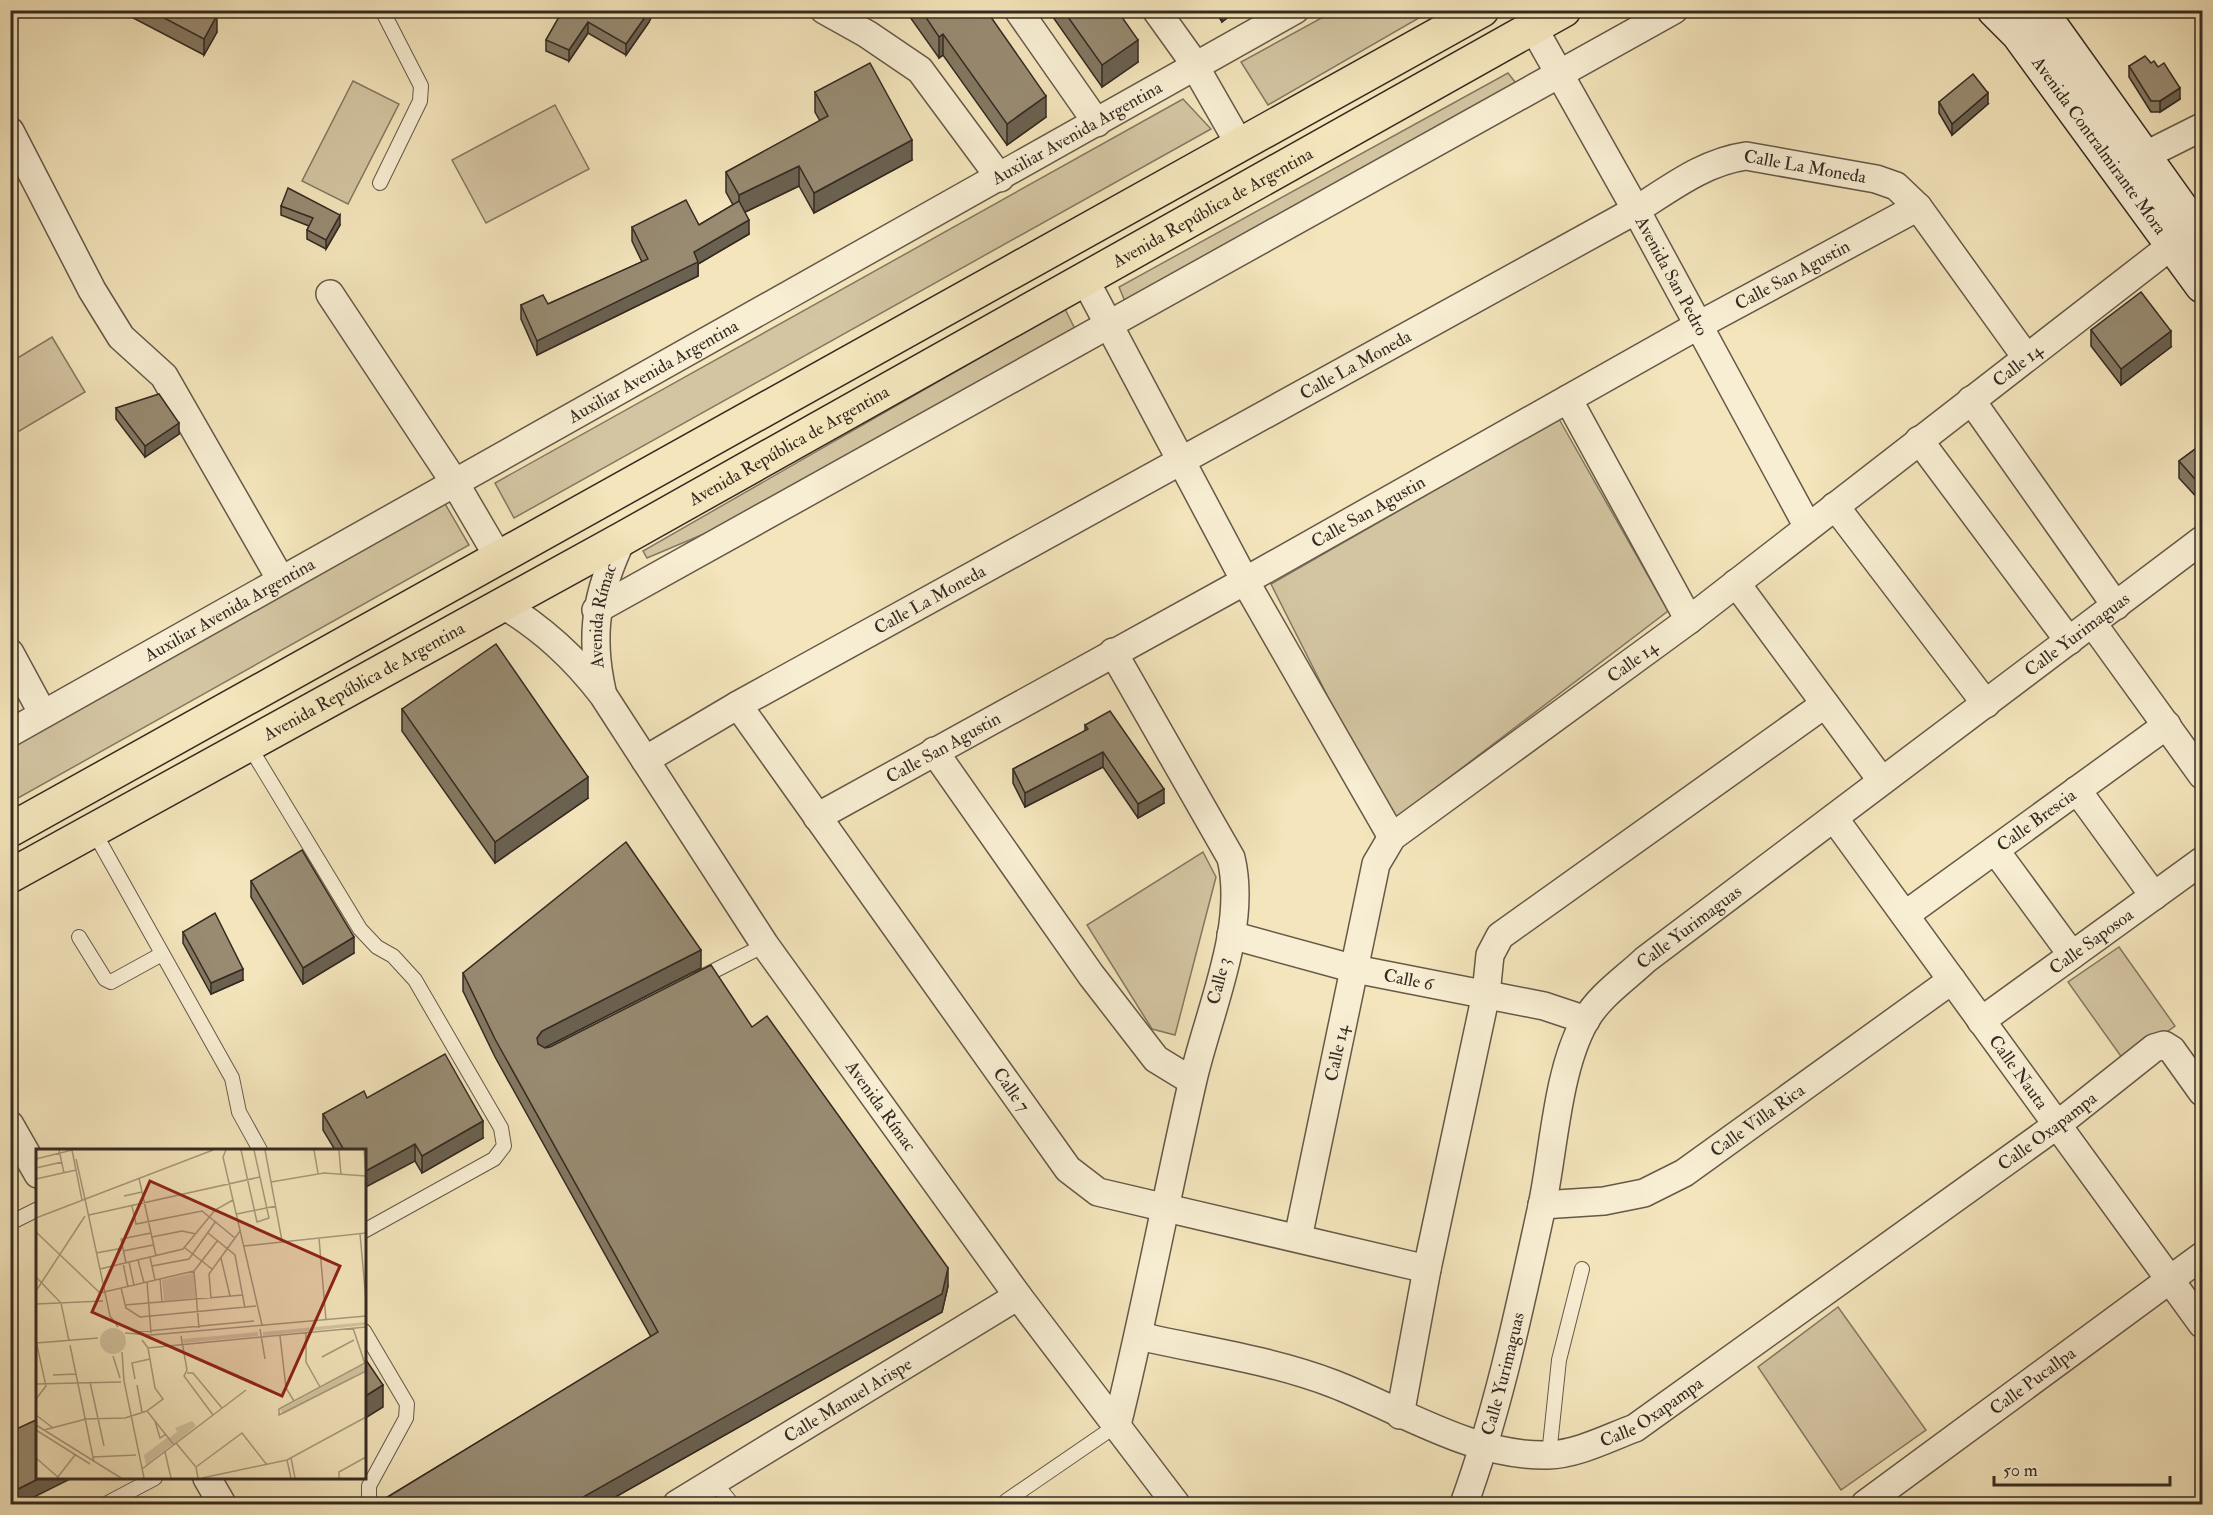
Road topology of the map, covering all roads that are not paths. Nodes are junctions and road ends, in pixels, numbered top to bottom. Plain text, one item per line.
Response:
1 (382, 10) edge
2 (824, 10) edge
3 (1018, 10) edge
4 (1156, 10) edge
5 (1296, 10) edge
6 (1482, 10) edge
7 (1564, 10) edge
8 (1674, 10) edge
9 (1994, 10) edge
10 (2040, 10) edge
11 (1533, 27) junction
12 (1196, 67) junction
13 (1559, 72) junction
14 (1097, 123) junction
15 (2202, 127) edge
16 (14, 145) edge
17 (1240, 145) junction
18 (2145, 156) junction
19 (1000, 177) junction
20 (380, 183) dead end
21 (1918, 207) junction
22 (1636, 210) junction
23 (2193, 233) edge
24 (1084, 278) junction
25 (2202, 286) edge
26 (330, 294) dead end
27 (1110, 324) junction
28 (1699, 325) junction
29 (2026, 357) junction
30 (1568, 399) junction
31 (1971, 400) junction
32 (1920, 440) junction
33 (1182, 460) junction
34 (455, 483) junction
35 (1835, 506) junction
36 (1808, 527) junction
37 (622, 539) junction
38 (2202, 540) edge
39 (500, 560) junction
40 (281, 580) junction
41 (1245, 581) junction
42 (1736, 583) junction
43 (502, 604) junction
44 (2115, 606) junction
45 (597, 610) junction
46 (1689, 620) junction
47 (2093, 624) junction
48 (2069, 641) junction
49 (1113, 652) junction
50 (10, 654) edge
51 (603, 695) junction
52 (1825, 704) junction
53 (1986, 704) junction
54 (738, 705) junction
55 (43, 714) junction
56 (2167, 725) junction
57 (10, 733) edge
58 (248, 744) junction
59 (934, 751) junction
60 (2197, 757) edge
61 (645, 760) junction
62 (1882, 781) junction
63 (2077, 790) junction
64 (817, 817) junction
65 (1834, 818) junction
66 (10, 830) edge
67 (93, 830) junction
68 (1392, 837) junction
69 (1995, 850) junction
70 (2202, 861) edge
71 (10, 876) edge
72 (2154, 896) junction
73 (1905, 915) junction
74 (1231, 935) junction
75 (79, 937) dead end
76 (765, 945) junction
77 (162, 954) junction
78 (2072, 955) junction
79 (1355, 969) junction
80 (1952, 980) junction
81 (688, 984) edge
82 (1486, 994) junction
83 (1586, 1020) junction
84 (1982, 1021) junction
85 (1192, 1081) junction
86 (2202, 1092) edge
87 (10, 1125) edge
88 (2057, 1125) junction
89 (259, 1149) edge
90 (36, 1170) edge
91 (1542, 1206) junction
92 (1166, 1208) junction
93 (36, 1210) edge
94 (10, 1223) edge
95 (366, 1229) edge
96 (1298, 1238) junction
97 (2202, 1256) edge
98 (1427, 1269) junction
99 (1581, 1269) dead end
100 (2170, 1280) junction
101 (1018, 1296) junction
102 (2202, 1324) edge
103 (366, 1334) edge
104 (1139, 1336) junction
105 (1400, 1415) junction
106 (1117, 1425) junction
107 (1486, 1444) junction
108 (1549, 1455) junction
109 (153, 1479) edge
110 (207, 1479) edge
111 (715, 1483) junction
112 (1006, 1501) dead end
113 (219, 1503) edge
114 (106, 1504) edge
115 (369, 1504) edge
116 (677, 1504) edge
117 (732, 1504) edge
118 (1176, 1504) edge
119 (1464, 1504) edge
120 (1865, 1504) edge

1 - 20 lane
2 - 19 street
3 - 14 street
4 - 12 street
5 - 12 street, Auxiliar Avenida Argentina
6 - 17 main road
7 - 11 main road, Avenida República de Argentina
8 - 13 street
9 - 23 main road, Avenida Contralmirante Mora
10 - 18 main road, Avenida Contralmirante Mora
11 - 13 street, Avenida San Pedro
11 - 24 main road, Avenida República de Argentina
12 - 14 street, Auxiliar Avenida Argentina
12 - 17 street
13 - 22 street, Avenida San Pedro
13 - 27 street
14 - 19 street, Auxiliar Avenida Argentina
15 - 18 street
16 - 40 street
17 - 39 main road
18 - 23 main road, Avenida Contralmirante Mora
19 - 34 street, Auxiliar Avenida Argentina
21 - 22 street, Calle La Moneda
21 - 28 street, Calle San Agustin
21 - 29 street, Calle La Moneda
22 - 28 street, Avenida San Pedro
22 - 33 street, Calle La Moneda
23 - 25 main road, Avenida Contralmirante Mora
23 - 29 street, Calle 14
24 - 27 street
24 - 37 main road, Avenida República de Argentina
26 - 34 street
27 - 33 street
27 - 45 street
28 - 30 street, Calle San Agustin
28 - 36 street, Avenida San Pedro
29 - 31 street, Calle 14
30 - 41 street, Calle San Agustin
30 - 46 street
31 - 32 street, Calle 14
31 - 44 street
32 - 35 street, Calle 14
32 - 48 street
33 - 41 street
33 - 54 street, Calle La Moneda
34 - 39 street
34 - 40 street, Auxiliar Avenida Argentina
35 - 36 street, Calle 14
35 - 53 street
36 - 42 street, Calle 14
37 - 43 main road, Avenida República de Argentina
37 - 45 street, Avenida Rímac
38 - 44 street, Calle Yurimaguas
39 - 66 main road
40 - 55 street, Auxiliar Avenida Argentina
41 - 49 street, Calle San Agustin
41 - 68 street
42 - 46 street, Calle 14
42 - 52 street
43 - 51 street, Avenida Rímac
43 - 58 main road, Avenida República de Argentina
44 - 47 street, Calle Yurimaguas
45 - 51 street, Avenida Rímac
46 - 68 street, Calle 14
47 - 48 street, Calle Yurimaguas
47 - 56 street
48 - 53 street, Calle Yurimaguas
49 - 59 street, Calle San Agustin
49 - 74 street, Calle 3
50 - 55 street
51 - 61 street, Avenida Rímac
52 - 62 street
52 - 82 street
53 - 62 street, Calle Yurimaguas
54 - 61 street, Calle La Moneda
54 - 64 street, Calle 7
55 - 57 street, Auxiliar Avenida Argentina
56 - 60 street
56 - 63 street, Calle Brescia
58 - 67 main road, Avenida República de Argentina
58 - 95 lane
59 - 64 street, Calle San Agustin
59 - 85 street
61 - 76 street, Avenida Rímac
62 - 65 street, Calle Yurimaguas
63 - 69 street, Calle Brescia
63 - 72 street
64 - 92 street, Calle 7
65 - 73 street, Calle Nauta
65 - 83 street, Calle Yurimaguas
67 - 71 main road, Avenida República de Argentina
67 - 77 lane
68 - 79 street, Calle 14
69 - 73 street, Calle Brescia
69 - 78 street
70 - 72 street, Calle Saposoa
72 - 78 street, Calle Saposoa
73 - 80 street, Calle Nauta
74 - 79 street, Calle 6
74 - 85 street, Calle 3
75 - 77 lane
76 - 81 lane
76 - 101 street, Avenida Rímac
77 - 89 lane
78 - 84 street, Calle Saposoa
79 - 82 street, Calle 6
79 - 96 street, Calle 14
80 - 84 street, Calle Nauta
80 - 91 street, Calle Villa Rica
82 - 83 street, Calle 6
82 - 98 street
83 - 91 street, Calle Yurimaguas
84 - 88 street, Calle Nauta
85 - 92 street, Calle 3
86 - 88 street, Calle Oxapampa
87 - 90 street
88 - 100 street, Calle Nauta
88 - 108 street, Calle Oxapampa
91 - 107 street, Calle Yurimaguas
92 - 96 street, Calle 7
92 - 104 street, Calle 3
93 - 94 lane
96 - 98 street, Calle 7
97 - 100 street, Calle Pucallpa
98 - 105 street
99 - 108 lane
100 - 102 street, Calle Nauta
100 - 120 street, Calle Pucallpa
101 - 106 street, Avenida Rímac
101 - 111 street, Calle Manuel Arispe
103 - 115 lane
104 - 105 street, Calle Oxapampa
104 - 106 street
105 - 107 street, Calle Oxapampa
106 - 112 lane
106 - 118 street, Avenida Rímac
107 - 108 street, Calle Oxapampa
107 - 119 street, Calle Yurimaguas
109 - 114 lane
110 - 113 street
111 - 116 street, Calle Manuel Arispe
111 - 117 lane

